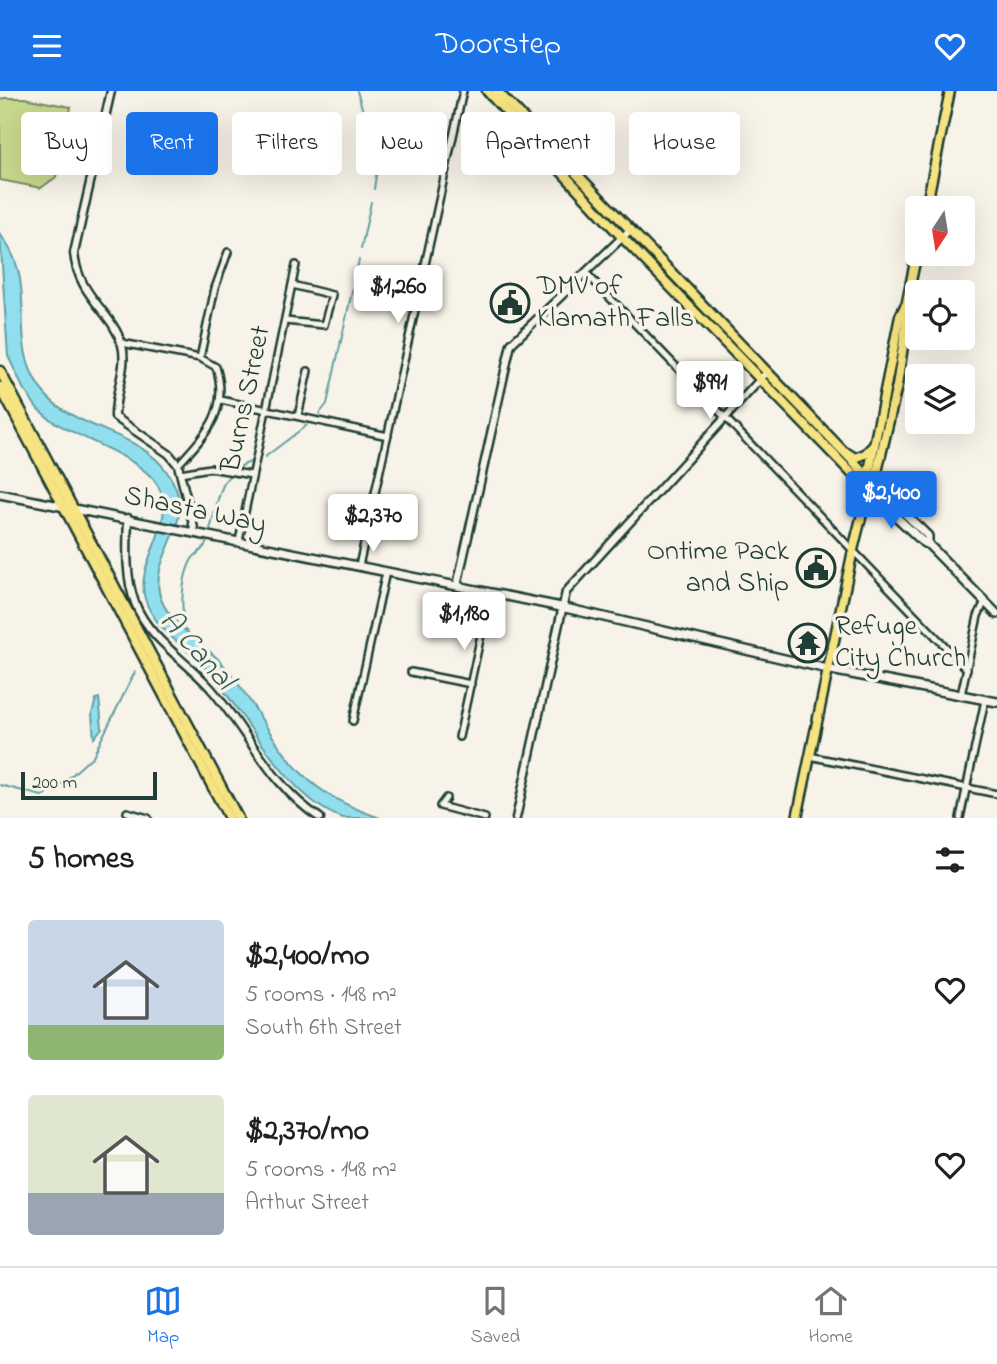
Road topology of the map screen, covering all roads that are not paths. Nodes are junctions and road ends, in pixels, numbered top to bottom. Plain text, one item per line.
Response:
1 (110, 91) edge
2 (463, 91) edge
3 (487, 91) edge
4 (497, 91) edge
5 (950, 91) edge
6 (928, 196) edge
7 (631, 229) junction
8 (622, 237) junction
9 (228, 252) dead end
10 (296, 265) dead end
11 (586, 273) junction
12 (292, 285) junction
13 (905, 306) edge
14 (285, 321) junction
15 (905, 322) edge
16 (898, 324) junction
17 (122, 343) junction
18 (902, 354) junction
19 (891, 356) junction
20 (200, 358) junction
21 (0, 370) edge
22 (308, 370) dead end
23 (764, 376) junction
24 (886, 379) junction
25 (0, 387) edge
26 (221, 400) junction
27 (892, 404) junction
28 (268, 410) junction
29 (299, 416) junction
30 (725, 418) junction
31 (887, 426) junction
32 (388, 436) junction
33 (874, 445) junction
34 (840, 450) junction
35 (179, 469) junction
36 (252, 475) junction
37 (870, 484) junction
38 (0, 494) edge
39 (68, 507) junction
40 (128, 518) junction
41 (195, 532) junction
42 (239, 541) junction
43 (853, 549) junction
44 (359, 566) junction
45 (386, 572) junction
46 (457, 586) junction
47 (490, 593) junction
48 (985, 601) junction
49 (561, 607) junction
50 (997, 614) edge
51 (828, 668) junction
52 (967, 669) junction
53 (411, 672) dead end
54 (471, 684) junction
55 (961, 695) junction
56 (985, 700) junction
57 (997, 702) edge
58 (353, 721) dead end
59 (459, 737) dead end
60 (809, 756) junction
61 (967, 787) junction
62 (997, 793) edge
63 (446, 798) dead end
64 (127, 812) dead end
65 (148, 818) edge
66 (229, 818) edge
67 (238, 818) edge
68 (320, 818) edge
69 (485, 818) edge
70 (516, 818) edge
71 (797, 818) edge
72 (960, 818) edge

1 - 17 street
2 - 32 street
3 - 8 main road
4 - 7 main road
5 - 6 main road
7 - 8 street
7 - 23 main road
8 - 11 street
8 - 23 main road
9 - 20 street
10 - 12 street, Burns Street
11 - 30 street
11 - 46 street
12 - 14 street, Burns Street
12 - 14 street
13 - 16 main road
14 - 28 street, Burns Street
15 - 18 main road
16 - 18 main road
16 - 19 main road
17 - 20 street
17 - 35 street
18 - 27 main road
19 - 24 main road
19 - 27 main road
20 - 26 street
21 - 39 main road
22 - 29 street
23 - 30 street
23 - 34 main road
23 - 37 main road
24 - 31 main road
24 - 33 main road
25 - 39 main road
26 - 28 street
26 - 35 street
27 - 31 main road
28 - 29 street
28 - 36 street, Burns Street
29 - 32 street
30 - 43 street
30 - 49 street
31 - 37 main road
32 - 44 street
33 - 34 main road
33 - 37 main road
34 - 37 main road
35 - 36 street
35 - 41 street
36 - 42 street, Burns Street
37 - 43 main road
37 - 48 main road
38 - 39 main road, Shasta Way
39 - 40 main road, Shasta Way
39 - 66 main road
39 - 67 main road
40 - 41 main road, Shasta Way
40 - 68 street
41 - 42 main road, Shasta Way
42 - 44 main road, Shasta Way
43 - 51 main road
43 - 52 street
44 - 45 main road, Shasta Way
45 - 46 main road, Shasta Way
45 - 58 street
46 - 47 main road, Shasta Way
47 - 49 main road, Shasta Way
47 - 54 street
48 - 50 main road
48 - 52 street
49 - 51 main road, Shasta Way
49 - 70 street
51 - 55 main road, Shasta Way
51 - 60 main road
52 - 55 street
53 - 54 street
54 - 59 street
55 - 56 main road, Shasta Way
56 - 57 main road, Shasta Way
56 - 61 street
60 - 61 street
60 - 71 main road
61 - 62 street
61 - 72 street
63 - 69 street
64 - 65 street

